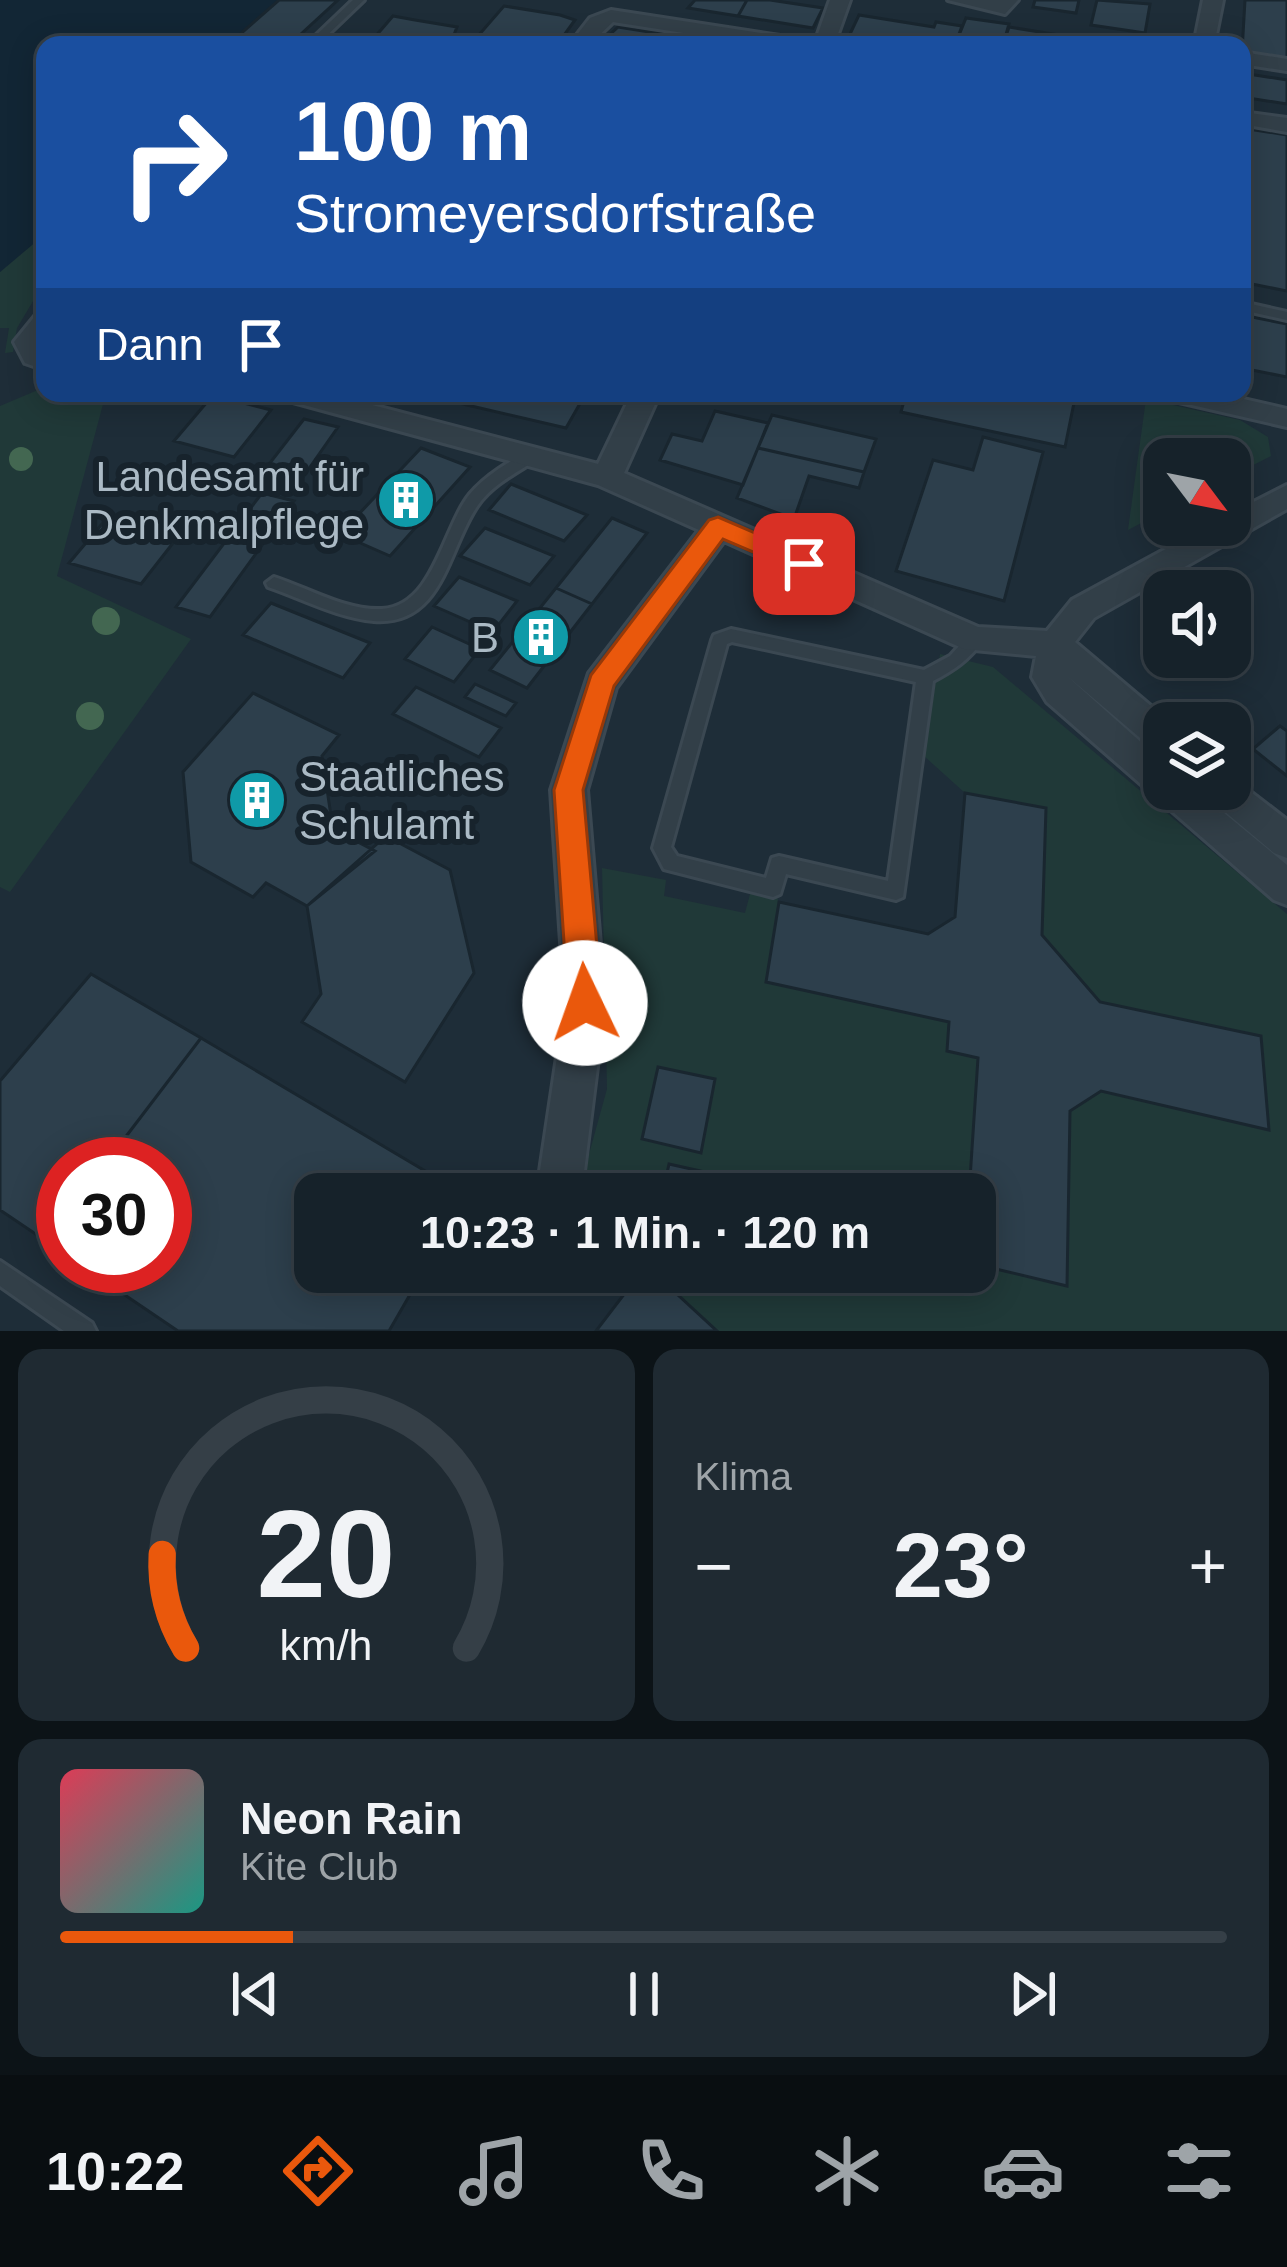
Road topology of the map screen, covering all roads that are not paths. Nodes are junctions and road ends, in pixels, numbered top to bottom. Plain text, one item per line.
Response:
1 (359, 0) edge
2 (840, 0) edge
3 (958, 0) edge
4 (1008, 0) edge
5 (1213, 0) edge
6 (321, 36) edge
7 (586, 36) edge
8 (741, 36) edge
9 (827, 36) edge
10 (1206, 36) edge
11 (1251, 59) edge
12 (1287, 65) edge
13 (1251, 119) edge
14 (1287, 125) edge
15 (1251, 309) edge
16 (1287, 316) edge
17 (36, 332) edge
18 (36, 358) edge
19 (326, 402) edge
20 (642, 402) edge
21 (1216, 402) edge
22 (1287, 418) edge
23 (532, 456) junction
24 (607, 477) junction
25 (1287, 496) edge
26 (718, 526) junction
27 (274, 583) dead end
28 (975, 640) junction
29 (1055, 644) junction
30 (925, 677) junction
31 (1143, 720) edge
32 (1143, 767) edge
33 (1194, 810) edge
34 (1249, 810) edge
35 (1287, 842) edge
36 (1287, 887) edge
37 (562, 1171) dead end
38 (0, 1273) edge
39 (84, 1331) edge

1 - 6 lane
2 - 9 street
3 - 4 street
5 - 10 street
7 - 8 street
11 - 12 street
13 - 14 street
15 - 16 lane
17 - 18 street
19 - 23 street
20 - 24 street
21 - 22 street
23 - 24 street
23 - 27 lane
24 - 26 street
25 - 29 street
26 - 28 street
26 - 37 street
28 - 29 street
28 - 30 lane
29 - 31 street
29 - 32 street
30 - 30 lane
33 - 36 street
34 - 35 street
38 - 39 lane

